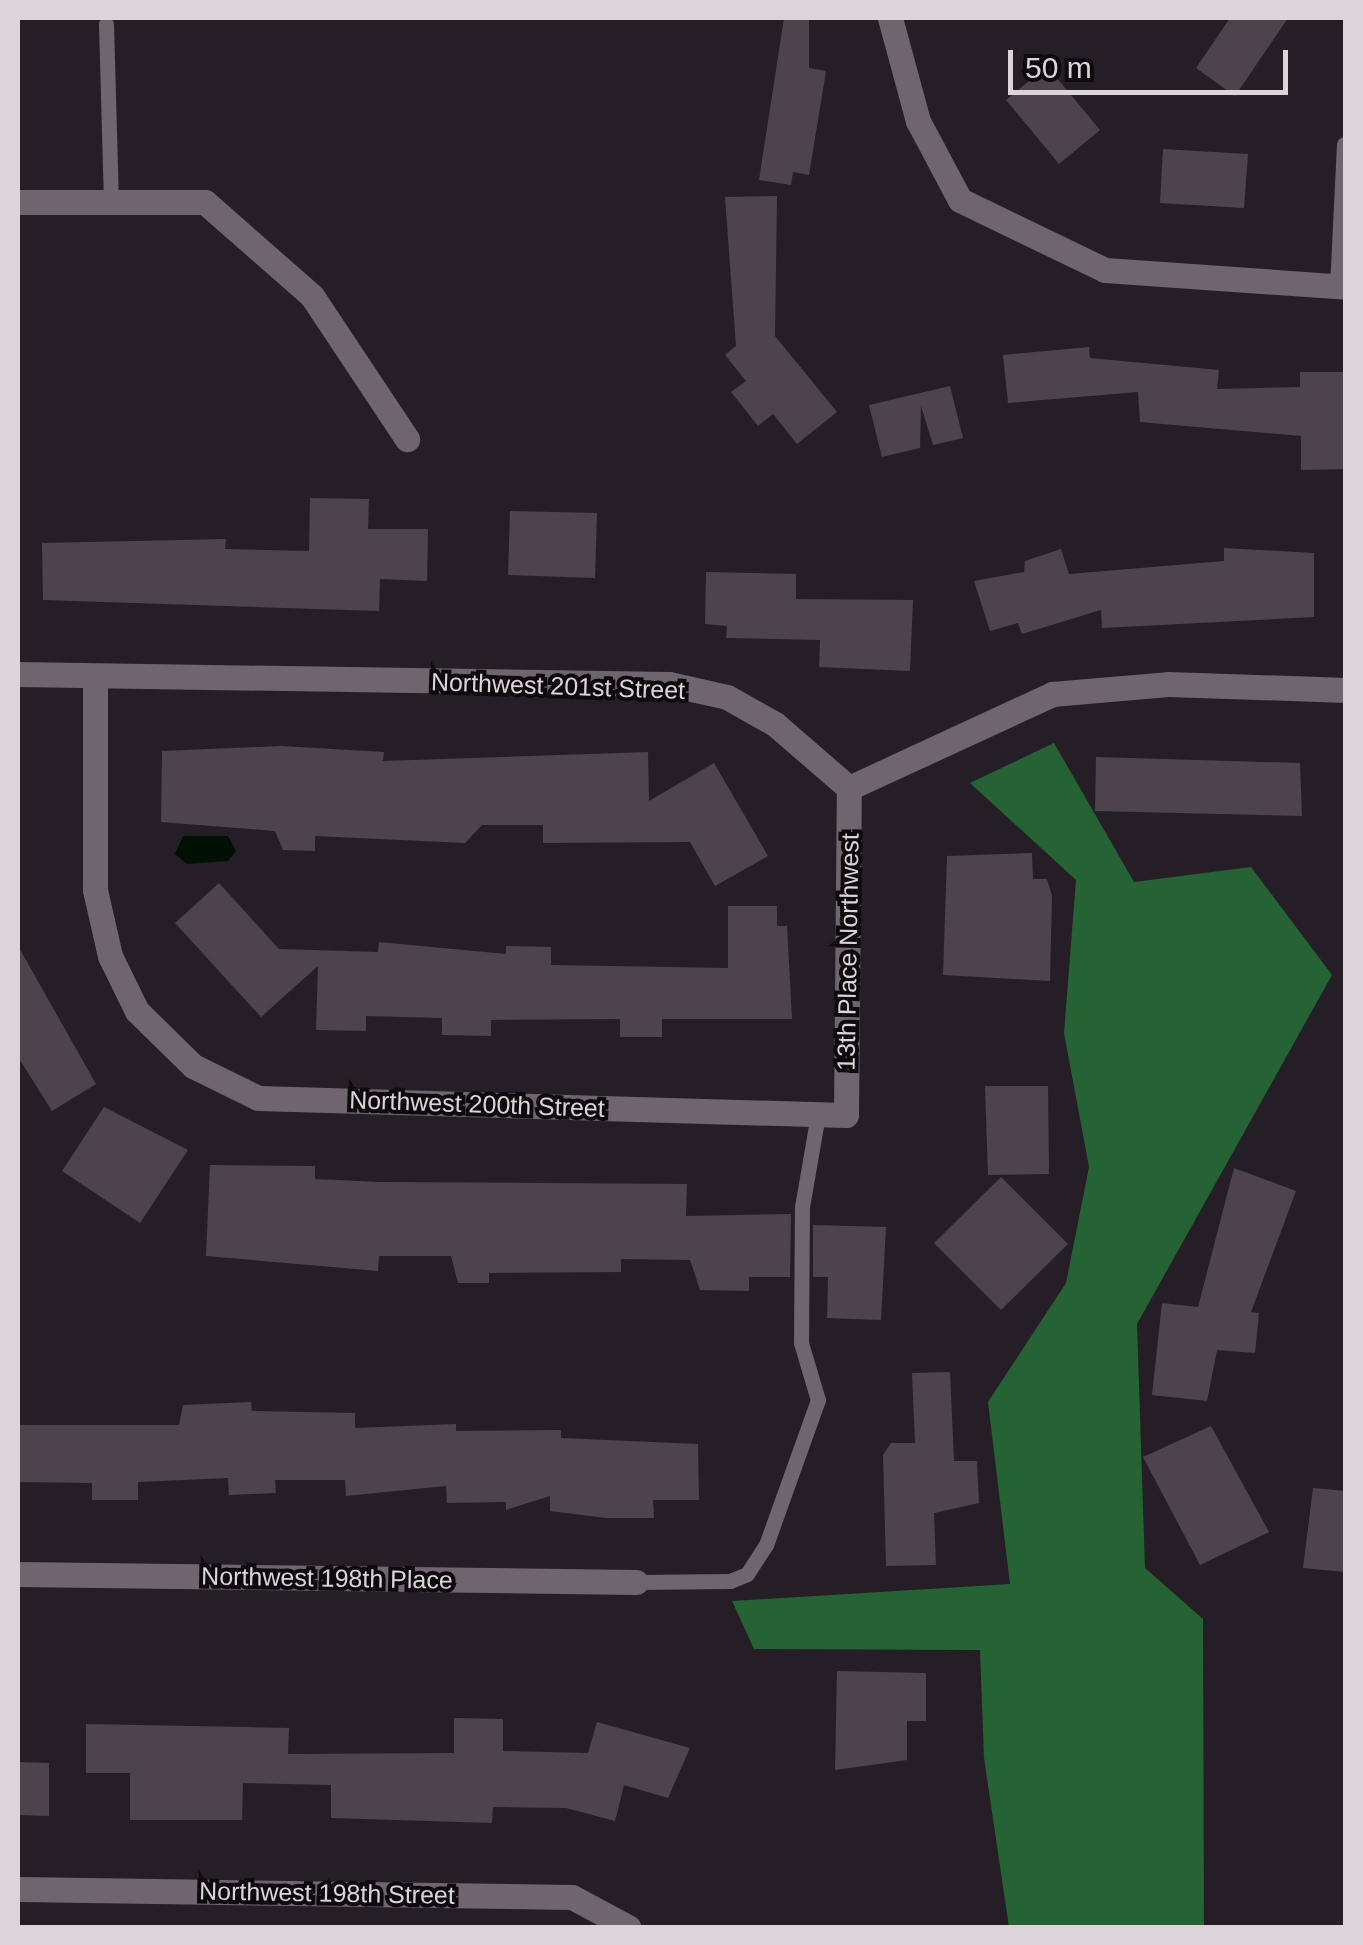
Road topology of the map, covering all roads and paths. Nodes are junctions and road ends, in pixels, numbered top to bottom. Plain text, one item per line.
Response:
1 (890, 18) edge
2 (106, 24) dead end
3 (1344, 144) edge
4 (112, 201) junction
5 (18, 202) edge
6 (1341, 287) edge
7 (407, 439) dead end
8 (18, 674) edge
9 (94, 676) junction
10 (1346, 690) edge
11 (849, 788) junction
12 (818, 1114) junction
13 (846, 1115) joint
14 (18, 1574) edge
15 (636, 1582) joint
16 (18, 1889) edge
17 (628, 1927) edge

1 - 6 street
2 - 4 lane
3 - 6 lane
4 - 5 street
4 - 7 street
8 - 9 street, Northwest 201st Street
9 - 11 street, Northwest 201st Street
9 - 12 street, Northwest 200th Street
10 - 11 street
11 - 13 street, 13th Place Northwest
12 - 13 street, Northwest 200th Street
12 - 15 lane
14 - 15 street, Northwest 198th Place
16 - 17 street, Northwest 198th Street

